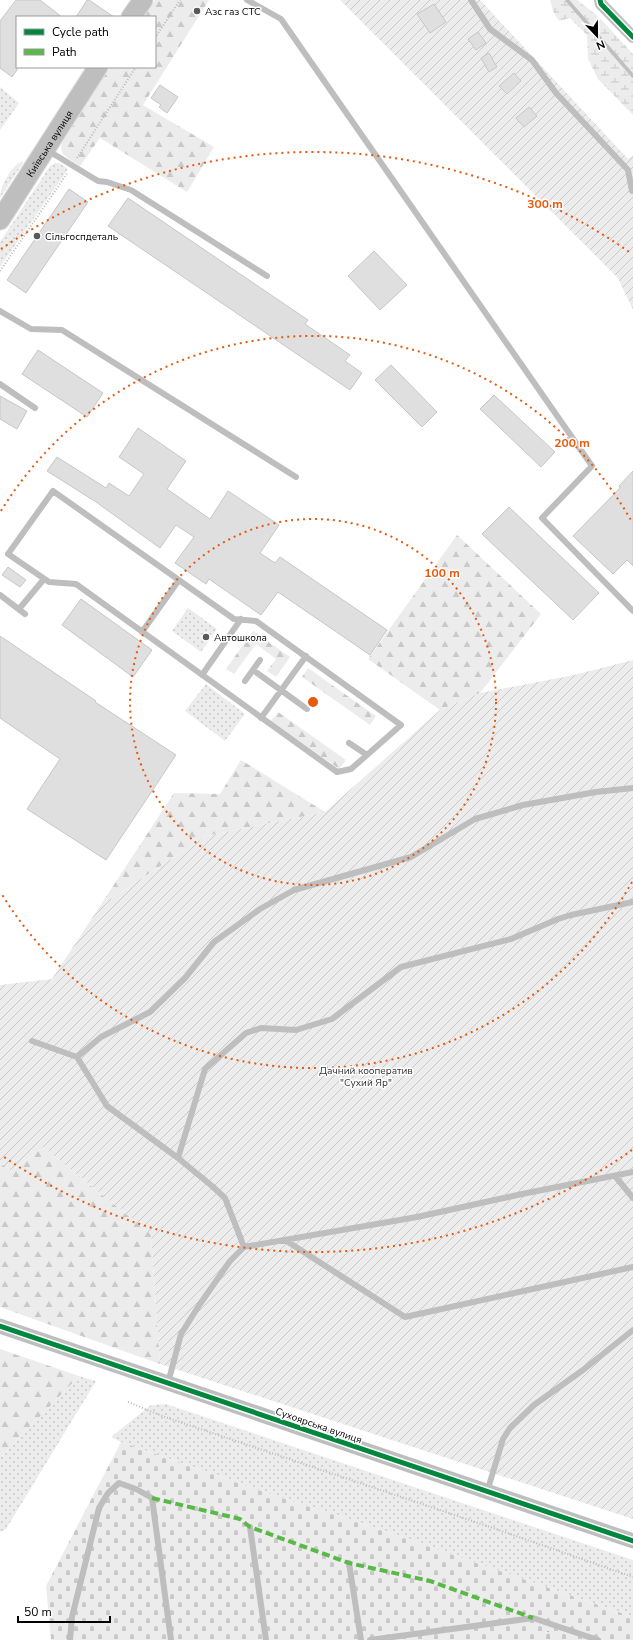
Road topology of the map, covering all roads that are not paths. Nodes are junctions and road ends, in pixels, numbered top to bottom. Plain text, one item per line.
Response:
1 (142, 0) edge
2 (247, 0) edge
3 (471, 0) edge
4 (600, 0) edge
5 (132, 16) edge
6 (633, 36) edge
7 (97, 68) edge
8 (46, 149) junction
9 (632, 191) edge
10 (0, 220) edge
11 (267, 276) dead end
12 (0, 311) edge
13 (0, 384) edge
14 (35, 408) dead end
15 (296, 477) dead end
16 (44, 579) junction
17 (179, 580) junction
18 (0, 595) edge
19 (19, 609) junction
20 (633, 611) edge
21 (25, 614) dead end
22 (240, 619) junction
23 (142, 632) junction
24 (306, 656) junction
25 (260, 660) dead end
26 (253, 670) junction
27 (202, 675) junction
28 (245, 681) dead end
29 (281, 690) junction
30 (307, 709) dead end
31 (261, 718) junction
32 (350, 743) dead end
33 (367, 755) junction
34 (633, 788) edge
35 (633, 902) edge
36 (32, 1041) dead end
37 (78, 1057) junction
38 (178, 1158) junction
39 (633, 1172) edge
40 (615, 1176) junction
41 (633, 1198) edge
42 (285, 1240) junction
43 (244, 1247) junction
44 (633, 1267) edge
45 (0, 1326) edge
46 (633, 1330) edge
47 (168, 1383) junction
48 (487, 1492) junction
49 (250, 1527) dead end
50 (633, 1541) edge
51 (349, 1562) dead end
52 (70, 1640) edge
53 (172, 1640) edge
54 (266, 1640) edge
55 (361, 1640) edge
56 (370, 1640) edge
57 (598, 1640) edge

1 - 5 main road
2 - 20 lane
3 - 9 lane
4 - 6 street
7 - 8 main road, Київська вулиця
8 - 10 main road, Київська вулиця
8 - 11 lane
12 - 15 lane
13 - 14 lane
16 - 17 lane
16 - 19 lane
16 - 23 lane
17 - 22 lane
17 - 23 lane
18 - 19 lane
19 - 21 lane
22 - 24 lane
22 - 27 lane
23 - 27 lane
24 - 29 lane
24 - 33 lane
25 - 26 lane
26 - 28 lane
26 - 29 lane
27 - 31 lane
29 - 30 lane
29 - 31 lane
31 - 33 lane
32 - 33 lane
34 - 37 lane
35 - 38 lane
36 - 37 lane
37 - 38 lane
38 - 43 lane
39 - 40 lane
40 - 41 lane
40 - 42 lane
42 - 43 lane
42 - 44 lane
43 - 47 lane
45 - 47 street, Сухоярська вулиця
46 - 48 lane
47 - 48 street, Сухоярська вулиця
48 - 50 street, Сухоярська вулиця
49 - 54 lane
51 - 55 lane
52 - 53 lane
56 - 57 lane

